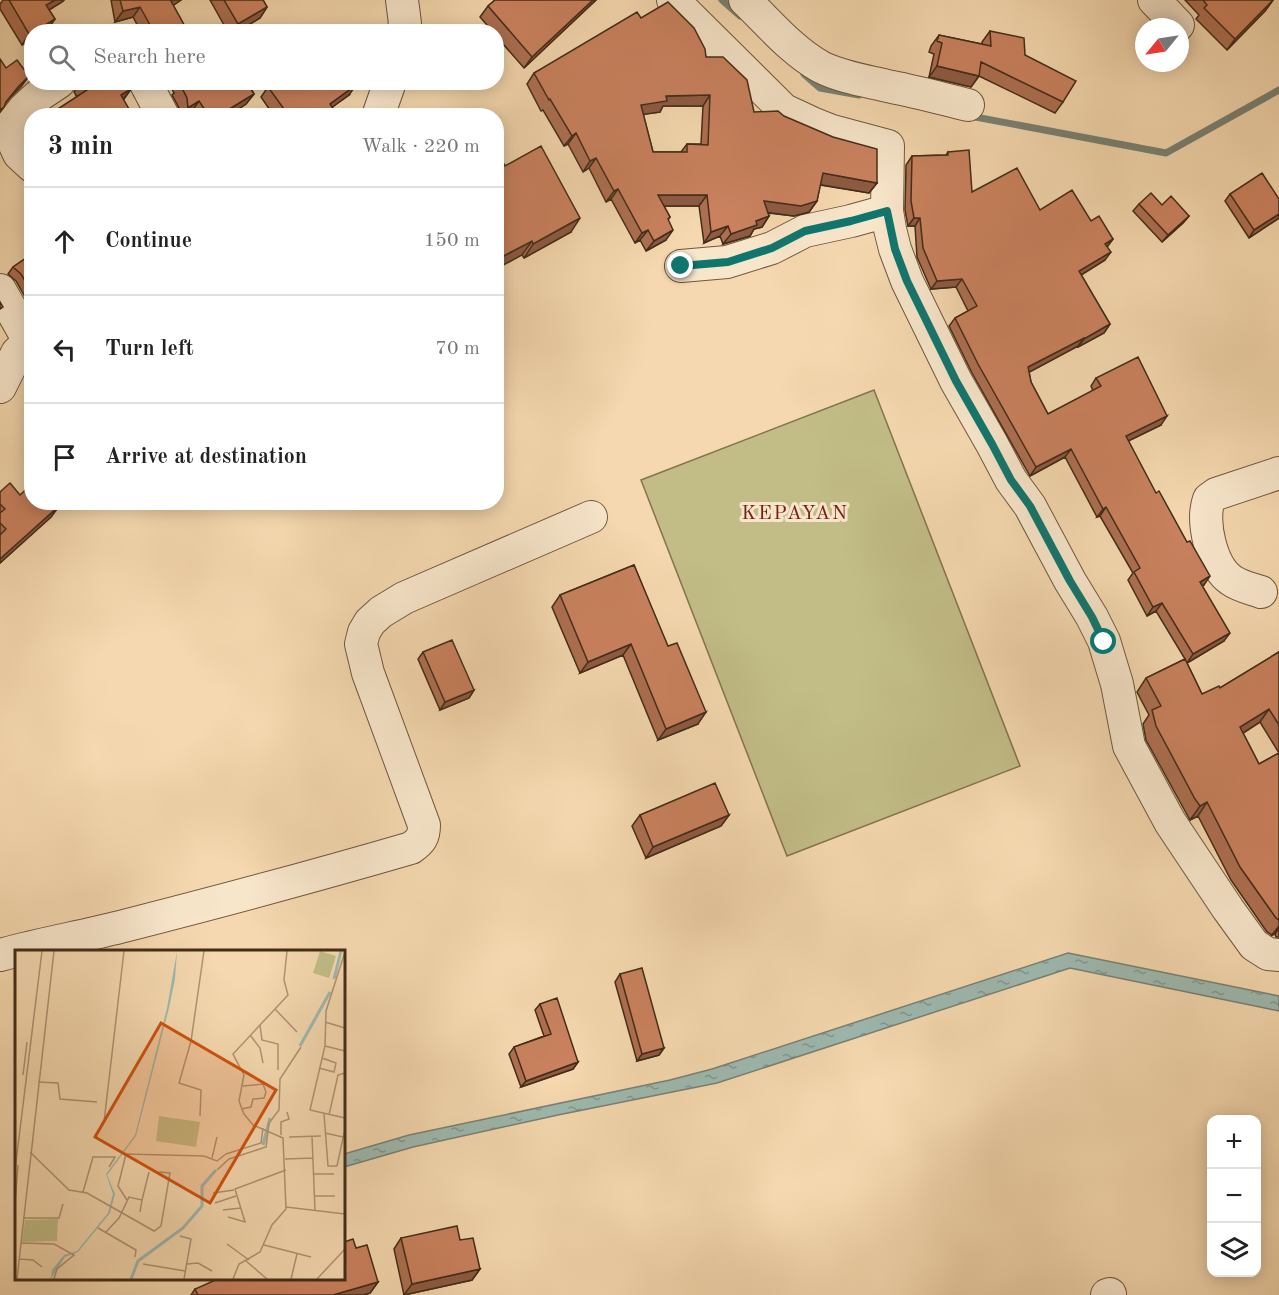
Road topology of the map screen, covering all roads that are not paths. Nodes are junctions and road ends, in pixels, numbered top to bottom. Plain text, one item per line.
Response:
1 (402, 0) edge
2 (673, 0) edge
3 (745, 0) edge
4 (1154, 0) edge
5 (1171, 18) edge
6 (405, 24) edge
7 (47, 90) edge
8 (149, 90) edge
9 (387, 90) edge
10 (968, 105) dead end
11 (25, 108) edge
12 (159, 108) edge
13 (381, 108) edge
14 (24, 109) edge
15 (24, 159) edge
16 (887, 211) junction
17 (681, 266) dead end
18 (0, 290) edge
19 (24, 330) edge
20 (24, 346) edge
21 (0, 387) edge
22 (1279, 473) edge
23 (591, 517) dead end
24 (1261, 592) dead end
25 (17, 950) edge
26 (15, 951) edge
27 (0, 955) edge
28 (1279, 955) edge

1 - 6 street
2 - 16 street
3 - 10 street
4 - 5 street
7 - 11 street
8 - 12 street
9 - 13 street
14 - 15 street
16 - 17 street
16 - 28 street
18 - 19 street
20 - 21 street
22 - 24 street
23 - 25 street
26 - 27 street

